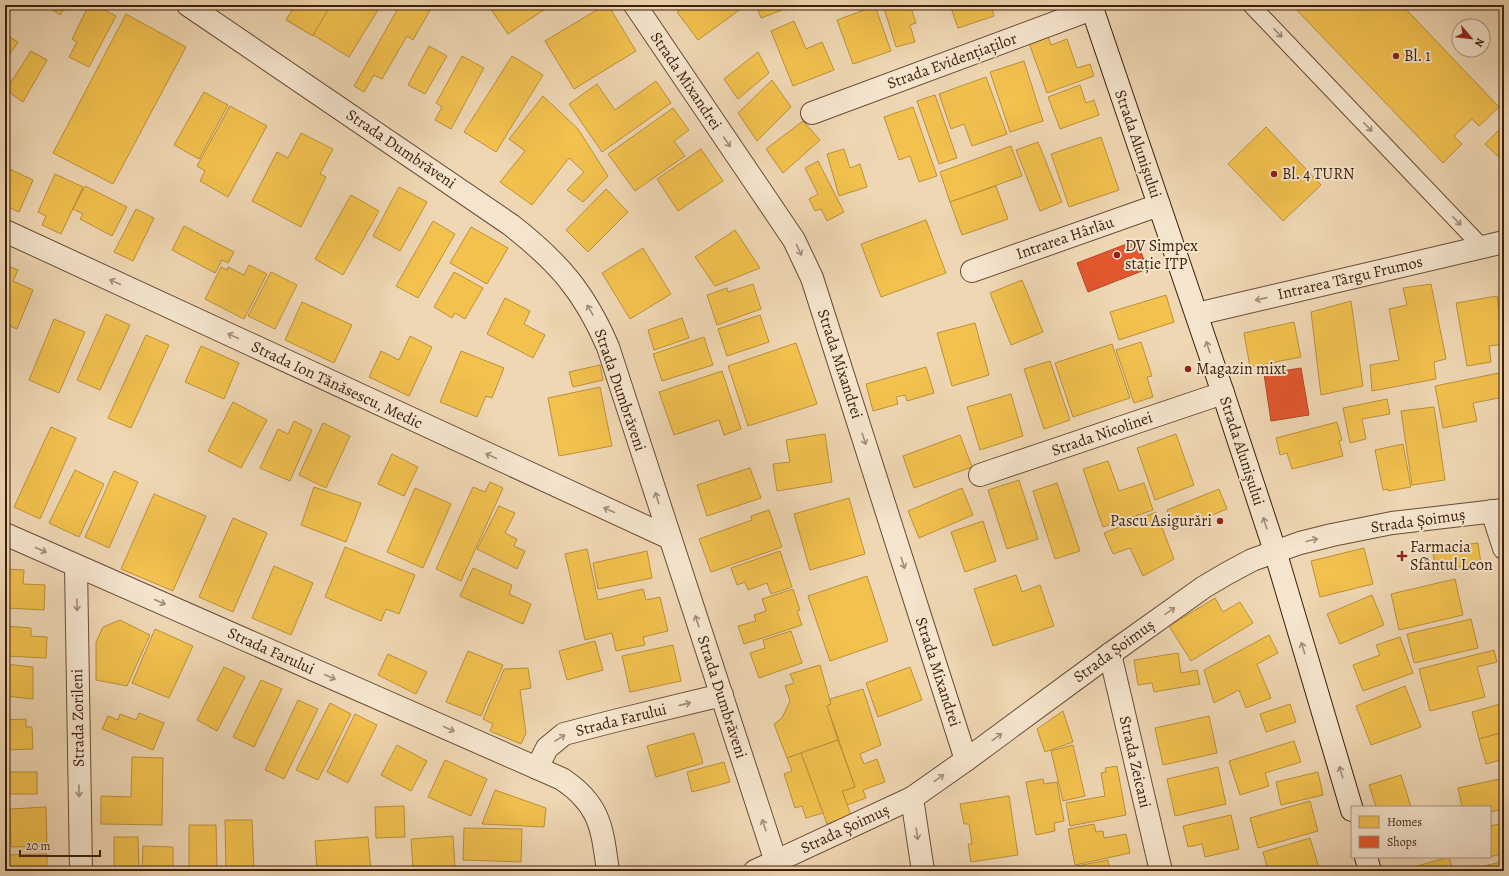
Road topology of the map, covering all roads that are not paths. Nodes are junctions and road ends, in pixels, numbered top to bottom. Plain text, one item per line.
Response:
1 (188, 5) edge
2 (635, 5) edge
3 (1251, 5) edge
4 (1091, 7) edge
5 (812, 112) dead end
6 (1159, 205) junction
7 (5, 231) edge
8 (1504, 242) edge
9 (1482, 247) junction
10 (972, 271) dead end
11 (1197, 314) junction
12 (1223, 393) junction
13 (980, 475) dead end
14 (1498, 510) edge
15 (5, 534) edge
16 (670, 538) junction
17 (1504, 548) edge
18 (1275, 551) junction
19 (76, 566) junction
20 (1110, 654) junction
21 (722, 696) junction
22 (966, 760) junction
23 (537, 768) junction
24 (912, 798) junction
25 (1351, 807) edge
26 (1366, 858) edge
27 (776, 862) junction
28 (81, 871) edge
29 (608, 871) edge
30 (755, 871) edge
31 (923, 871) edge
32 (1161, 871) edge
33 (1370, 871) edge

16 -> 1 street, Strada Dumbrăveni
2 -> 22 street, Strada Mixandrei
3 -> 9 lane
4 - 5 street, Strada Evidențiaților
4 - 6 street, Strada Alunișului
6 - 10 street, Intrarea Hârlău
6 - 11 street, Strada Alunișului
16 -> 7 street, Strada Ion Tănăsescu, Medic
8 - 9 street, Intrarea Târgu Frumos
9 -> 11 street, Intrarea Târgu Frumos
12 -> 11 street, Strada Alunișului
12 - 13 street, Strada Nicolinei
18 -> 12 street, Strada Alunișului
14 - 17 street
18 -> 14 street, Strada Șoimuș
15 -> 19 street, Strada Farului
21 -> 16 street, Strada Dumbrăveni
20 -> 18 street, Strada Șoimuș
25 -> 18 street, Strada Alunișului
19 -> 23 street, Strada Farului
19 -> 28 street, Strada Zorileni
22 -> 20 street, Strada Șoimuș
20 - 32 street, Strada Zeicani
23 -> 21 street, Strada Farului
27 -> 21 street, Strada Dumbrăveni
24 -> 22 street, Strada Șoimuș
23 - 29 street, Strada Farului
24 - 27 street, Strada Șoimuș
24 -> 31 street
26 - 33 street
27 - 30 street, Strada Șoimuș

